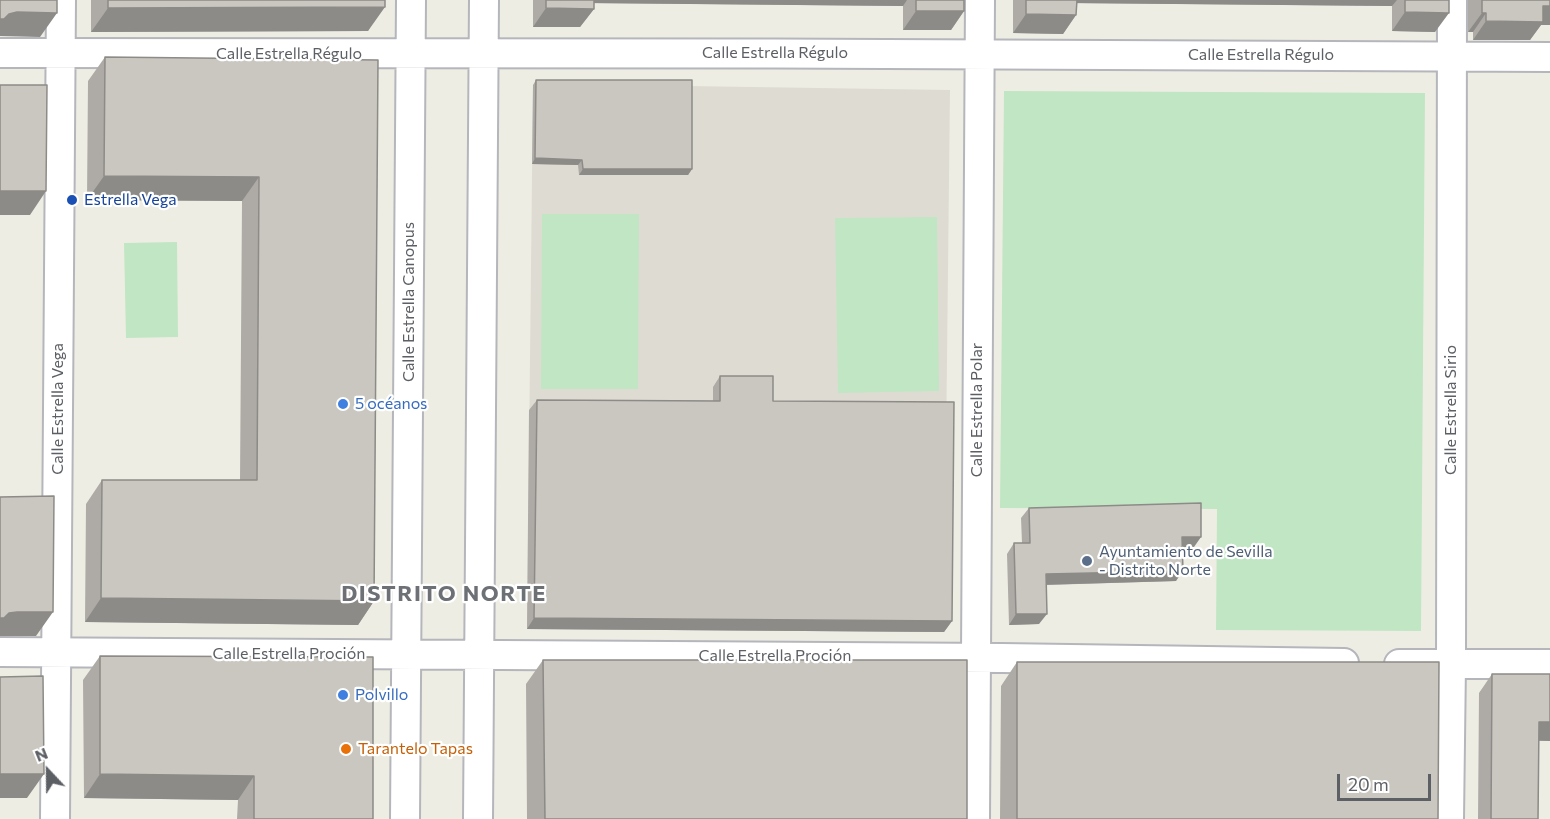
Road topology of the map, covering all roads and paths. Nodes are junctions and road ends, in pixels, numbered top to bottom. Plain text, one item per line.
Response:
1 (61, 0) edge
2 (411, 0) edge
3 (484, 0) edge
4 (980, 0) edge
5 (1452, 0) edge
6 (0, 53) edge
7 (483, 53) junction
8 (980, 53) junction
9 (61, 54) junction
10 (411, 54) junction
11 (1452, 56) junction
12 (1550, 57) edge
13 (0, 652) edge
14 (57, 652) junction
15 (406, 654) junction
16 (479, 654) junction
17 (976, 657) junction
18 (1451, 664) junction
19 (1550, 664) edge
20 (55, 819) edge
21 (405, 819) edge
22 (478, 819) edge
23 (975, 819) edge
24 (1449, 819) edge

1 - 9 street, Calle Estrella Vega
2 - 10 street, Calle Estrella Canopus
3 - 7 street
4 - 8 street, Calle Estrella Polar
5 - 11 street, Calle Estrella Sirio
6 - 9 street, Calle Estrella Régulo
7 - 8 street, Calle Estrella Régulo
7 - 10 street, Calle Estrella Régulo
7 - 16 street
8 - 11 street, Calle Estrella Régulo
8 - 17 street, Calle Estrella Polar
9 - 10 street, Calle Estrella Régulo
9 - 14 street, Calle Estrella Vega
10 - 15 street, Calle Estrella Canopus
11 - 12 street, Calle Estrella Régulo
11 - 18 street, Calle Estrella Sirio
13 - 14 street, Calle Estrella Proción
14 - 15 street, Calle Estrella Proción
14 - 20 street, Calle Estrella Vega
15 - 16 street, Calle Estrella Proción
15 - 21 street, Calle Estrella Canopus
16 - 17 street, Calle Estrella Proción
16 - 22 street
17 - 18 street, Calle Estrella Proción
17 - 23 street, Calle Estrella Polar
18 - 19 street, Calle Estrella Proción
18 - 24 street, Calle Estrella Sirio

